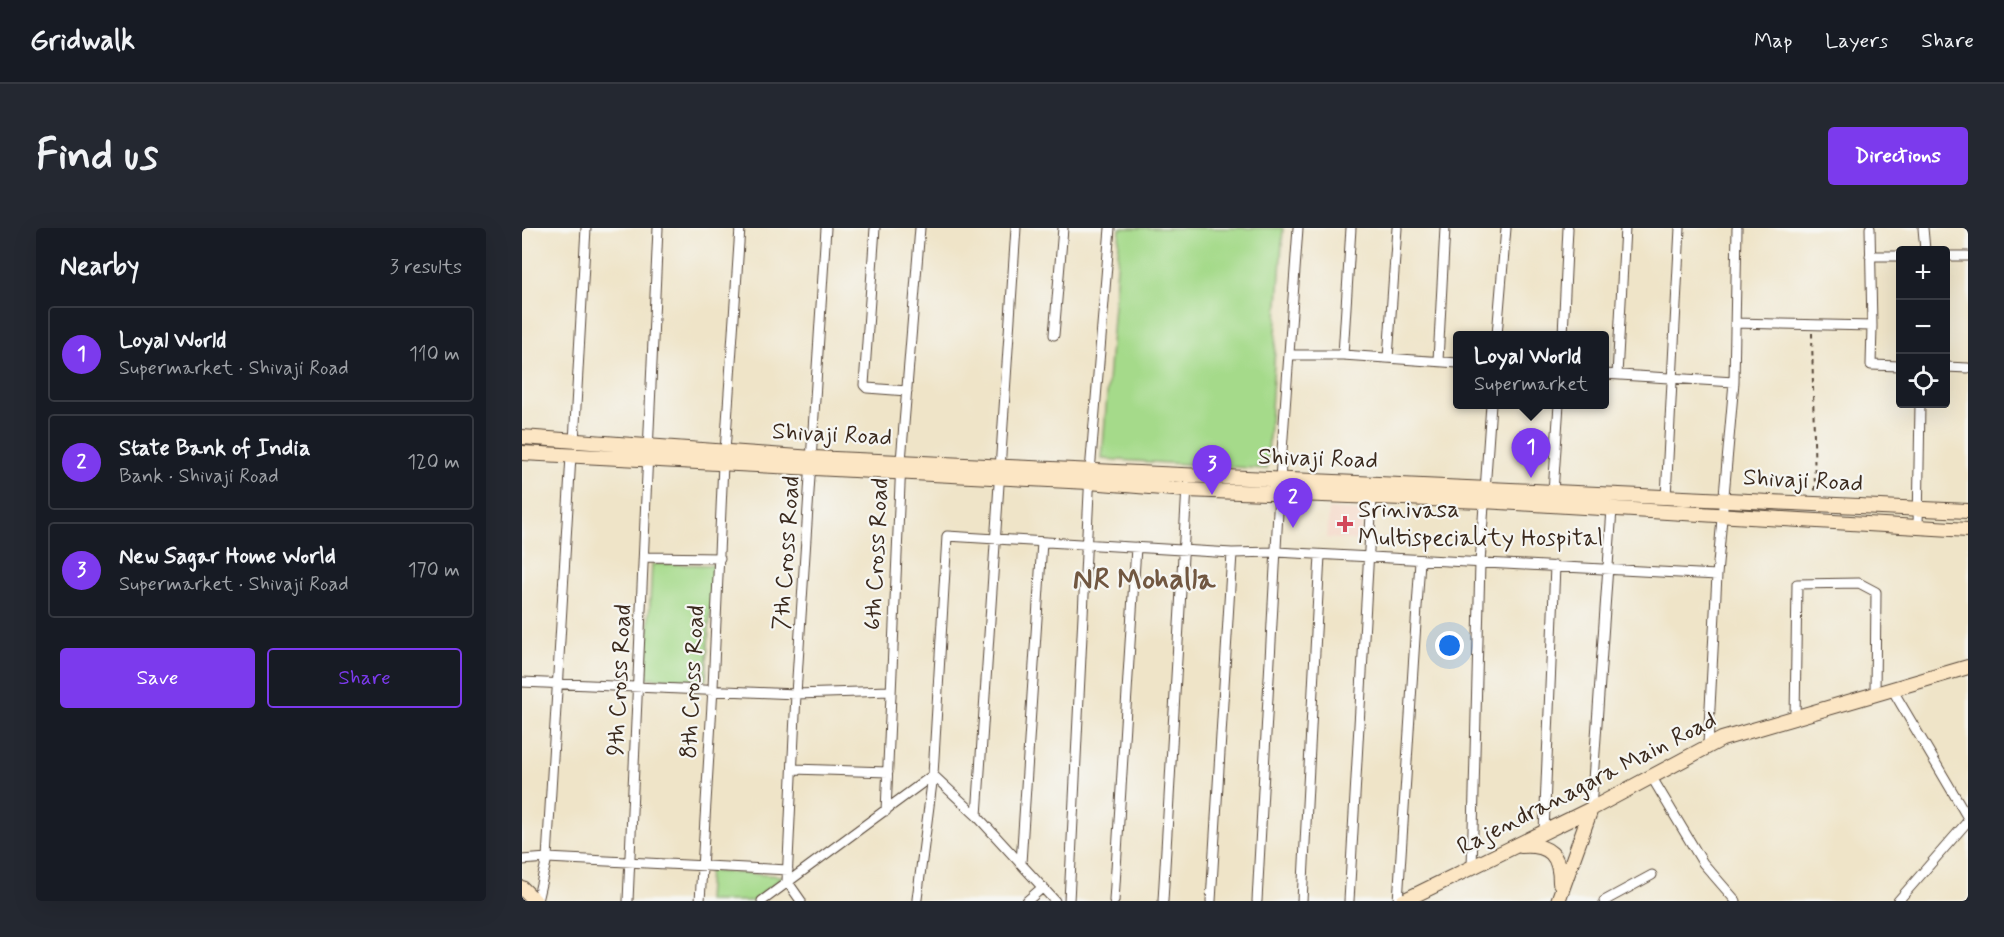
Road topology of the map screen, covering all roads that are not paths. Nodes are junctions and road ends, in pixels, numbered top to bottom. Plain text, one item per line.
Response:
1 (586, 228) edge
2 (658, 228) edge
3 (740, 228) edge
4 (826, 228) edge
5 (875, 228) edge
6 (920, 228) edge
7 (1016, 228) edge
8 (1063, 228) edge
9 (1110, 228) edge
10 (1298, 228) edge
11 (1351, 228) edge
12 (1397, 228) edge
13 (1445, 228) edge
14 (1506, 228) edge
15 (1568, 228) edge
16 (1625, 228) edge
17 (1680, 228) edge
18 (1737, 228) edge
19 (1869, 228) edge
20 (1923, 228) edge
21 (1925, 246) edge
22 (1870, 256) junction
23 (1896, 256) edge
24 (1950, 256) edge
25 (1968, 256) edge
26 (1735, 323) junction
27 (1872, 326) junction
28 (1497, 331) edge
29 (1563, 331) edge
30 (1054, 335) dead end
31 (1291, 355) junction
32 (1343, 355) junction
33 (1388, 358) junction
34 (1438, 361) junction
35 (1453, 362) edge
36 (1896, 366) edge
37 (1950, 368) edge
38 (1968, 368) edge
39 (1609, 374) edge
40 (1617, 375) junction
41 (1672, 378) junction
42 (1734, 382) junction
43 (907, 391) junction
44 (1920, 408) edge
45 (1491, 409) edge
46 (1558, 409) edge
47 (522, 437) edge
48 (574, 442) junction
49 (522, 453) edge
50 (648, 453) junction
51 (571, 456) junction
52 (724, 458) junction
53 (813, 464) junction
54 (901, 467) junction
55 (998, 472) junction
56 (1089, 477) junction
57 (1187, 484) junction
58 (1279, 486) junction
59 (1553, 492) junction
60 (1484, 495) junction
61 (1372, 496) junction
62 (1665, 497) junction
63 (1725, 499) junction
64 (1612, 508) junction
65 (1918, 509) junction
66 (1968, 511) edge
67 (1723, 516) junction
68 (1918, 527) junction
69 (1968, 530) edge
70 (994, 539) junction
71 (1042, 542) junction
72 (1086, 544) junction
73 (1136, 547) junction
74 (1182, 550) junction
75 (1276, 552) junction
76 (1232, 553) junction
77 (1320, 555) junction
78 (645, 557) junction
79 (720, 558) junction
80 (1368, 559) junction
81 (1420, 561) junction
82 (1480, 563) junction
83 (1555, 566) junction
84 (1609, 570) junction
85 (1717, 575) junction
86 (1968, 667) edge
87 (522, 682) edge
88 (557, 682) junction
89 (639, 685) junction
90 (713, 688) junction
91 (1892, 689) junction
92 (890, 691) junction
93 (796, 693) junction
94 (1875, 694) junction
95 (1795, 718) junction
96 (1708, 745) junction
97 (793, 769) junction
98 (888, 772) junction
99 (933, 775) junction
100 (1650, 776) junction
101 (1591, 809) junction
102 (886, 812) junction
103 (977, 816) junction
104 (1968, 819) edge
105 (1544, 832) junction
106 (1516, 846) junction
107 (547, 858) junction
108 (522, 860) edge
109 (631, 862) junction
110 (1021, 863) junction
111 (701, 868) junction
112 (1472, 868) junction
113 (1652, 875) dead end
114 (788, 876) junction
115 (1043, 887) junction
116 (522, 888) edge
117 (1559, 896) edge
118 (1730, 899) edge
119 (917, 900) edge
120 (536, 901) edge
121 (628, 901) edge
122 (699, 901) edge
123 (762, 901) edge
124 (801, 901) edge
125 (1027, 901) edge
126 (1055, 901) edge
127 (1070, 901) edge
128 (1114, 901) edge
129 (1163, 901) edge
130 (1211, 901) edge
131 (1257, 901) edge
132 (1302, 901) edge
133 (1349, 901) edge
134 (1398, 901) edge
135 (1403, 901) edge
136 (1604, 901) edge
137 (1898, 901) edge

1 - 48 street
2 - 50 street, 9th Cross Road
3 - 52 street, 8th Cross Road
4 - 53 street, 7th Cross Road
5 - 43 street
6 - 43 street, 6th Cross Road
7 - 55 street
8 - 30 street
9 - 56 street
10 - 31 street
11 - 32 street
12 - 33 street
13 - 34 street
14 - 28 street
15 - 29 street
16 - 40 street
17 - 41 street
18 - 26 street
19 - 22 street
20 - 21 street
22 - 23 street
22 - 27 street
24 - 25 street
26 - 27 street
26 - 42 street
27 - 36 street
31 - 32 street
31 - 58 street
32 - 33 street
33 - 34 street
34 - 35 street
37 - 38 street
39 - 40 street
40 - 41 street
41 - 42 street
41 - 62 street
42 - 63 street
43 - 54 street, 6th Cross Road
44 - 65 street
45 - 60 street
46 - 59 street
47 - 48 street, Shivaji Road
48 - 50 street, Shivaji Road
49 - 51 street
50 - 51 street
50 - 52 street, Shivaji Road
50 - 78 street, 9th Cross Road
51 - 88 street
52 - 53 street, Shivaji Road
52 - 79 street, 8th Cross Road
53 - 54 street, Shivaji Road
53 - 93 street, 7th Cross Road
54 - 55 street, Shivaji Road
54 - 92 street, 6th Cross Road
55 - 56 street, Shivaji Road
55 - 70 street
56 - 57 street, Shivaji Road
56 - 72 street
57 - 58 street, Shivaji Road
57 - 74 street
58 - 60 street, Shivaji Road
58 - 61 street
58 - 75 street
59 - 60 street, Shivaji Road
59 - 62 street, Shivaji Road
60 - 61 street
60 - 64 street
60 - 82 street
61 - 80 street
62 - 63 street, Shivaji Road
63 - 65 street, Shivaji Road
63 - 67 street
64 - 67 street
64 - 84 street
65 - 66 street, Shivaji Road
65 - 68 street
67 - 68 street
67 - 85 street
68 - 69 street
70 - 71 street
70 - 99 street
70 - 103 street
71 - 72 street
71 - 110 street
72 - 73 street
72 - 127 street
73 - 74 street
73 - 128 street
74 - 76 street
74 - 129 street
75 - 76 street
75 - 77 street
75 - 131 street
76 - 130 street
77 - 80 street
77 - 132 street
78 - 79 street
78 - 89 street, 9th Cross Road
79 - 90 street, 8th Cross Road
80 - 81 street
80 - 133 street
81 - 82 street
81 - 134 street
82 - 83 street
82 - 112 street
83 - 84 street
83 - 105 street
84 - 85 street
84 - 101 street
85 - 96 street
86 - 91 street, Rajendranagara Main Road
87 - 88 street
88 - 89 street
88 - 107 street
89 - 90 street
89 - 109 street, 9th Cross Road
90 - 93 street
90 - 111 street, 8th Cross Road
91 - 94 street, Rajendranagara Main Road
91 - 104 street
92 - 93 street
92 - 98 street, 6th Cross Road
93 - 97 street, 7th Cross Road
94 - 95 street, Rajendranagara Main Road
94 - 95 street
95 - 96 street, Rajendranagara Main Road
96 - 100 street, Rajendranagara Main Road
97 - 98 street
97 - 114 street, 7th Cross Road
98 - 102 street, 6th Cross Road
99 - 102 street
99 - 103 street
99 - 119 street
100 - 101 street, Rajendranagara Main Road
100 - 118 street
101 - 105 street, Rajendranagara Main Road
101 - 117 street
102 - 114 street
103 - 110 street
104 - 137 street
105 - 106 street, Rajendranagara Main Road
106 - 112 street, Rajendranagara Main Road
106 - 117 street
107 - 108 street
107 - 109 street
107 - 120 street
109 - 111 street
109 - 121 street, 9th Cross Road
110 - 115 street
111 - 114 street
111 - 122 street, 8th Cross Road
112 - 135 street, Rajendranagara Main Road
113 - 136 street
114 - 123 street
114 - 124 street
115 - 125 street
115 - 126 street
116 - 120 street

